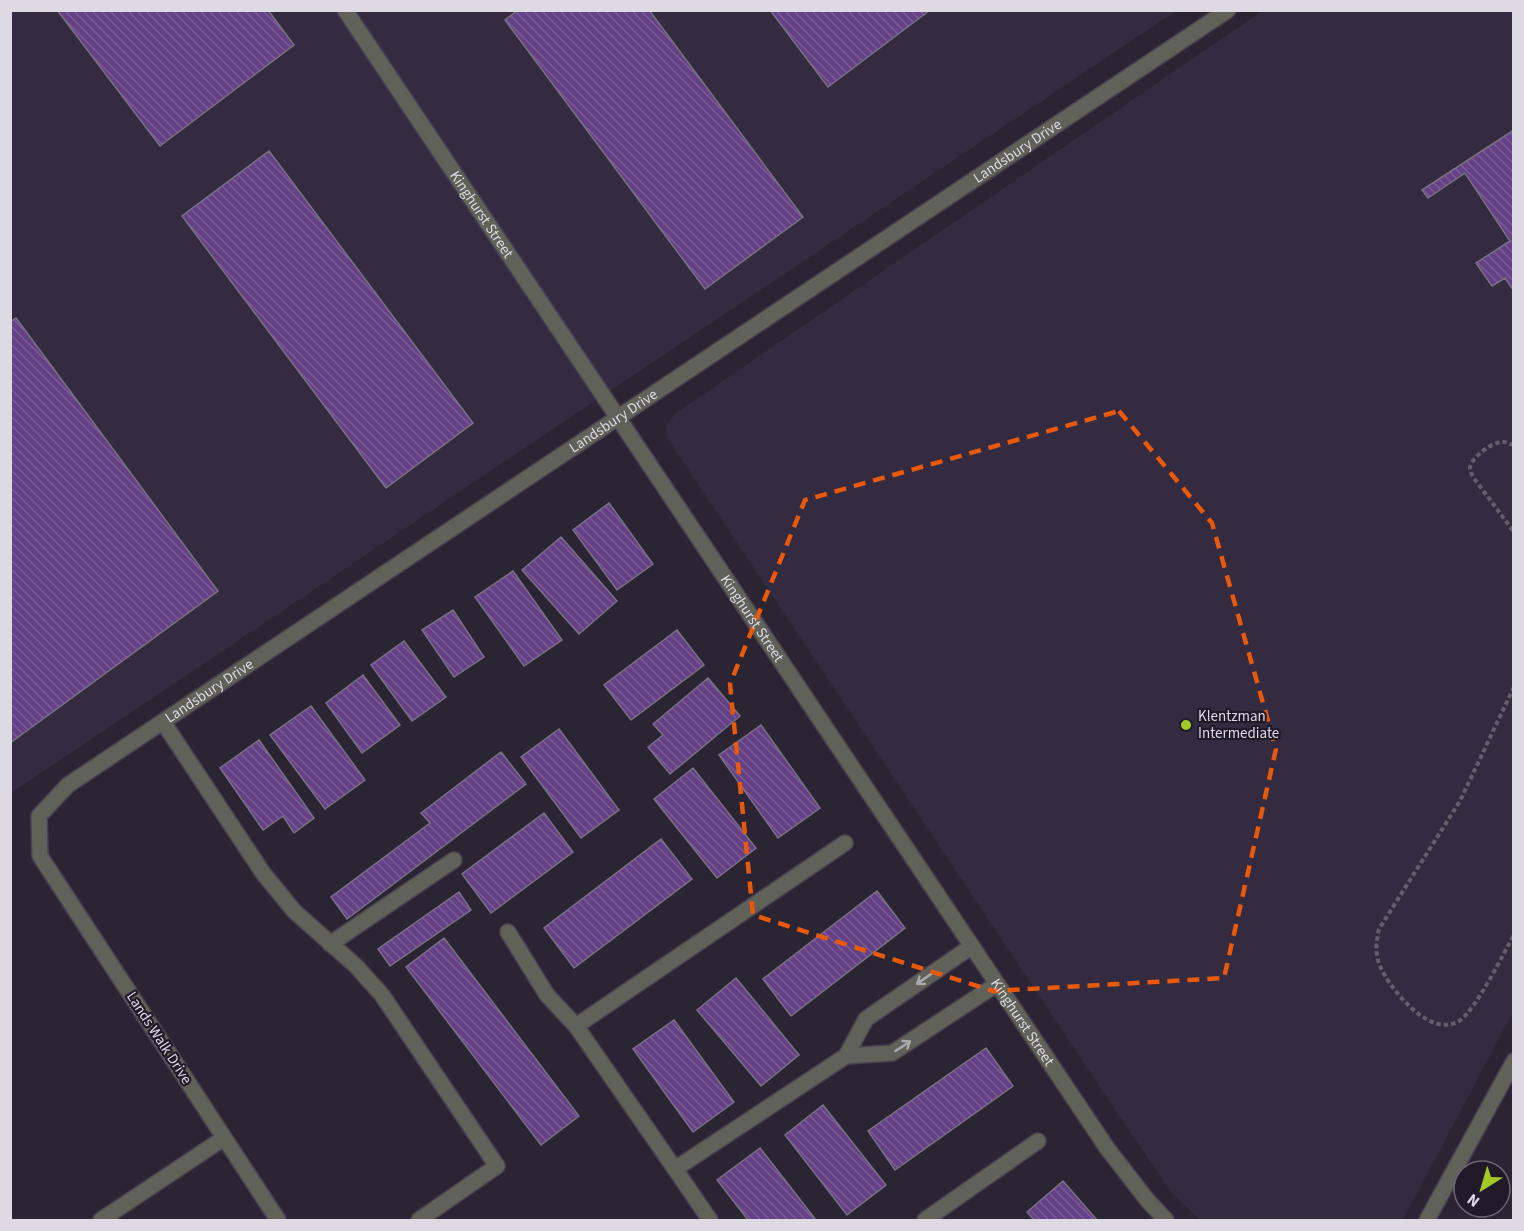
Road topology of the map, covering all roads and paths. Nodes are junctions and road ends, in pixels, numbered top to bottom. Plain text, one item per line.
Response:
1 (345, 10) edge
2 (1228, 10) edge
3 (619, 417) junction
4 (1514, 445) edge
5 (1514, 532) edge
6 (1514, 687) edge
7 (163, 722) junction
8 (845, 843) dead end
9 (40, 856) joint
10 (454, 860) dead end
11 (508, 932) dead end
12 (1514, 935) edge
13 (330, 944) junction
14 (972, 946) junction
15 (997, 984) junction
16 (576, 1026) junction
17 (846, 1056) junction
18 (1514, 1061) edge
19 (224, 1138) junction
20 (1038, 1141) dead end
21 (675, 1169) junction
22 (101, 1221) edge
23 (278, 1221) edge
24 (419, 1221) edge
25 (710, 1221) edge
26 (925, 1221) edge
27 (1166, 1221) edge
28 (1427, 1221) edge

1 - 3 street, Kinghurst Street
2 - 3 street, Landsbury Drive
3 - 7 street, Landsbury Drive
3 - 14 street, Kinghurst Street
4 - 5 path
6 - 12 path
7 - 9 street, Landsbury Drive
7 - 13 street
8 - 16 street
9 - 19 street, Lands Walk Drive
10 - 13 street
11 - 16 street
13 - 24 street
14 - 15 street, Kinghurst Street
14 -> 17 street
17 -> 15 street
15 - 27 street, Kinghurst Street
16 - 21 street
17 - 21 street
18 - 28 street
19 - 22 street
19 - 23 street, Lands Walk Drive
20 - 26 street
21 - 25 street

